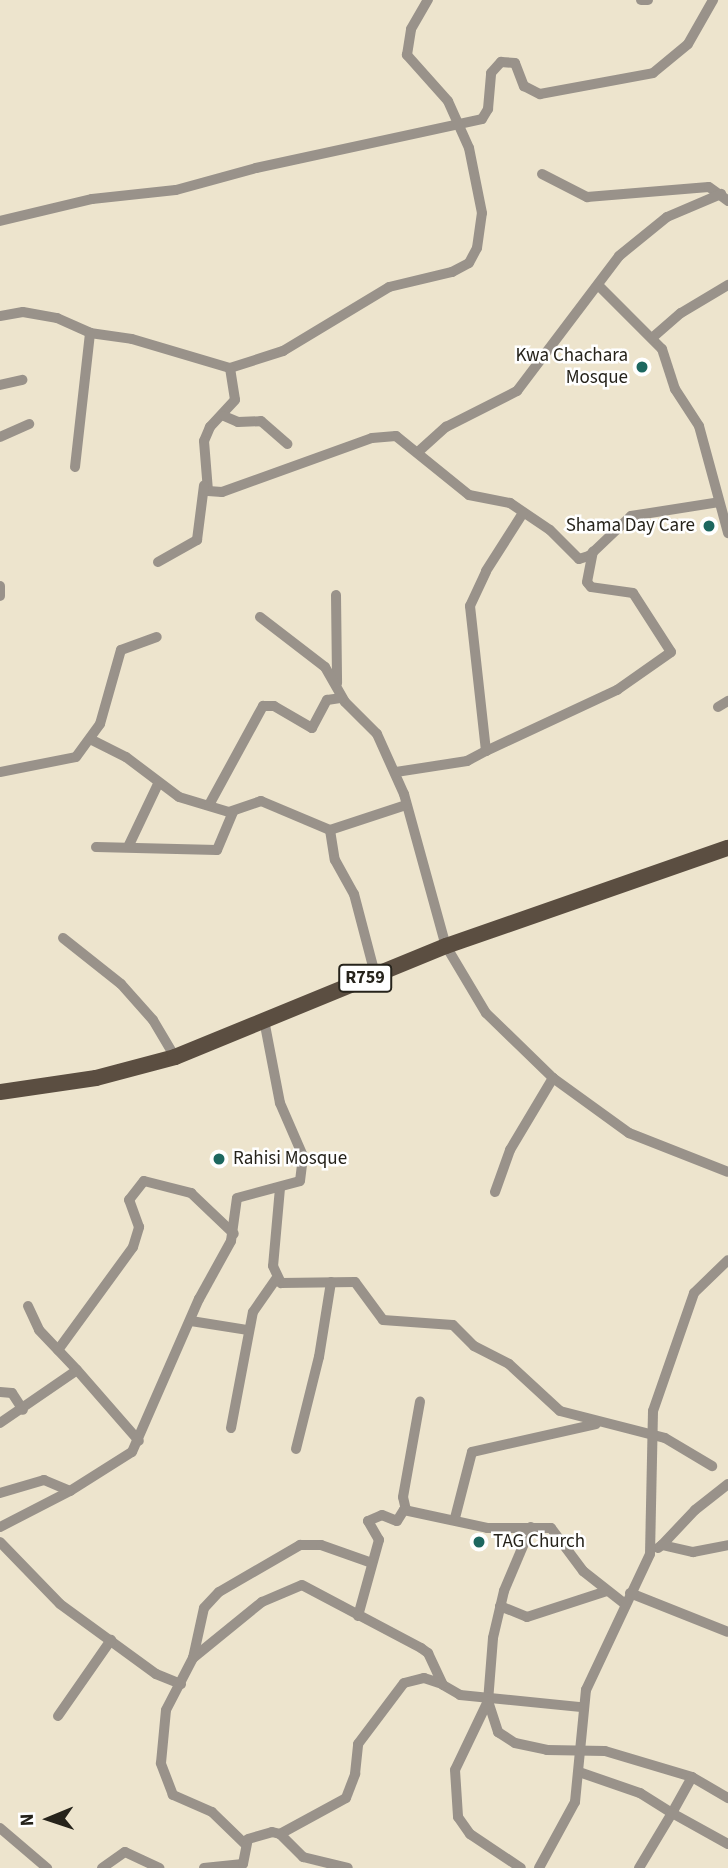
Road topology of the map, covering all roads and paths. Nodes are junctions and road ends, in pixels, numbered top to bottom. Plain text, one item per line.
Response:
1 (428, 0) edge
2 (641, 0) edge
3 (648, 0) edge
4 (713, 0) edge
5 (461, 123) junction
6 (542, 174) dead end
7 (725, 198) edge
8 (0, 221) edge
9 (728, 285) edge
10 (599, 286) junction
11 (0, 316) edge
12 (90, 333) junction
13 (652, 338) junction
14 (230, 368) junction
15 (22, 380) dead end
16 (0, 385) edge
17 (224, 415) junction
18 (29, 424) dead end
19 (0, 437) edge
20 (287, 444) dead end
21 (418, 452) junction
22 (75, 467) dead end
23 (204, 485) junction
24 (728, 488) edge
25 (718, 497) junction
26 (523, 513) junction
27 (728, 533) edge
28 (593, 552) junction
29 (158, 562) dead end
30 (0, 586) edge
31 (336, 595) dead end
32 (0, 596) edge
33 (260, 617) dead end
34 (157, 637) dead end
35 (337, 683) junction
36 (342, 698) junction
37 (90, 739) junction
38 (486, 751) junction
39 (0, 772) edge
40 (396, 772) junction
41 (158, 784) junction
42 (209, 806) junction
43 (406, 806) junction
44 (233, 812) junction
45 (330, 830) junction
46 (129, 845) junction
47 (96, 847) dead end
48 (728, 848) edge
49 (63, 938) dead end
50 (446, 946) junction
51 (374, 974) junction
52 (264, 1020) junction
53 (175, 1057) junction
54 (553, 1078) junction
55 (0, 1092) edge
56 (728, 1172) edge
57 (280, 1188) junction
58 (495, 1192) dead end
59 (234, 1234) junction
60 (728, 1259) edge
61 (276, 1279) junction
62 (331, 1282) junction
63 (28, 1306) dead end
64 (191, 1321) junction
65 (248, 1330) junction
66 (58, 1350) junction
67 (77, 1370) junction
68 (0, 1392) edge
69 (420, 1402) dead end
70 (23, 1410) junction
71 (0, 1423) edge
72 (603, 1423) junction
73 (231, 1428) dead end
74 (649, 1435) junction
75 (139, 1441) junction
76 (296, 1450) dead end
77 (712, 1466) dead end
78 (728, 1484) edge
79 (71, 1491) junction
80 (0, 1493) edge
81 (406, 1510) junction
82 (455, 1518) junction
83 (0, 1527) edge
84 (531, 1527) junction
85 (0, 1542) edge
86 (662, 1545) junction
87 (728, 1545) edge
88 (650, 1554) junction
89 (372, 1563) junction
90 (607, 1591) junction
91 (630, 1593) junction
92 (625, 1604) junction
93 (500, 1606) junction
94 (358, 1616) junction
95 (728, 1632) edge
96 (111, 1640) junction
97 (193, 1658) junction
98 (181, 1684) junction
99 (443, 1685) junction
100 (488, 1701) junction
101 (581, 1707) junction
102 (58, 1716) dead end
103 (582, 1749) junction
104 (579, 1772) junction
105 (692, 1777) junction
106 (728, 1798) edge
107 (672, 1813) junction
108 (0, 1828) edge
109 (280, 1833) junction
110 (245, 1844) junction
111 (728, 1844) edge
112 (330, 1866) edge
113 (47, 1868) edge
114 (102, 1868) edge
115 (160, 1868) edge
116 (204, 1868) edge
117 (348, 1868) edge
118 (520, 1868) edge
119 (539, 1868) edge
120 (639, 1868) edge

1 - 5 street
2 - 3 street
4 - 5 street
5 - 8 street
5 - 14 street
6 - 7 street
7 - 10 street
9 - 13 street
10 - 13 street
10 - 21 street
11 - 12 street
12 - 14 street
12 - 22 street
13 - 25 street
14 - 17 street
15 - 16 street
17 - 20 street
17 - 23 street
18 - 19 street
21 - 23 street
21 - 26 street
23 - 29 street
24 - 25 street
25 - 27 street
25 - 28 street
26 - 28 street
26 - 38 street
28 - 38 street
30 - 32 street
31 - 35 street
33 - 35 street
34 - 37 street
35 - 36 street
36 - 40 street
36 - 42 street
37 - 39 street
37 - 41 street
38 - 40 street
40 - 43 street
41 - 42 street
41 - 46 street
42 - 44 street
43 - 45 street
43 - 50 street
44 - 45 street
44 - 46 street
45 - 51 street
46 - 47 street
48 - 50 main road, R759
49 - 53 street
50 - 51 main road, R759
50 - 54 street
51 - 52 main road, R759
52 - 53 main road, R759
52 - 57 street
53 - 55 main road, R759
54 - 56 street
54 - 58 street
57 - 59 street
57 - 61 street
59 - 64 street
59 - 66 street
60 - 74 street
61 - 62 street
61 - 65 street
62 - 72 street
62 - 76 street
63 - 66 street
64 - 65 street
64 - 75 street
65 - 73 street
66 - 67 street
67 - 70 street
67 - 75 street
68 - 70 street
69 - 81 street
70 - 71 street
72 - 74 street
72 - 82 street
74 - 77 street
74 - 88 street
75 - 79 street
78 - 86 street
79 - 80 street
79 - 83 street
81 - 82 street
81 - 89 street
82 - 84 street
84 - 90 street
84 - 93 street
85 - 96 street
86 - 87 street
86 - 88 street
88 - 91 street
89 - 94 street
89 - 97 street
90 - 92 street
90 - 93 street
91 - 92 street
91 - 95 street
92 - 101 street
93 - 100 street
94 - 97 street
94 - 99 street
96 - 98 street
96 - 102 street
97 - 98 street
98 - 110 street
99 - 100 street
99 - 109 street
100 - 101 street
100 - 103 street
100 - 118 street
101 - 103 street
103 - 104 street
103 - 105 street
104 - 107 street
104 - 119 street
105 - 106 street
105 - 107 street
107 - 111 street
107 - 120 street
108 - 113 street
109 - 110 street
109 - 112 street
110 - 116 street
112 - 117 street
114 - 115 street

